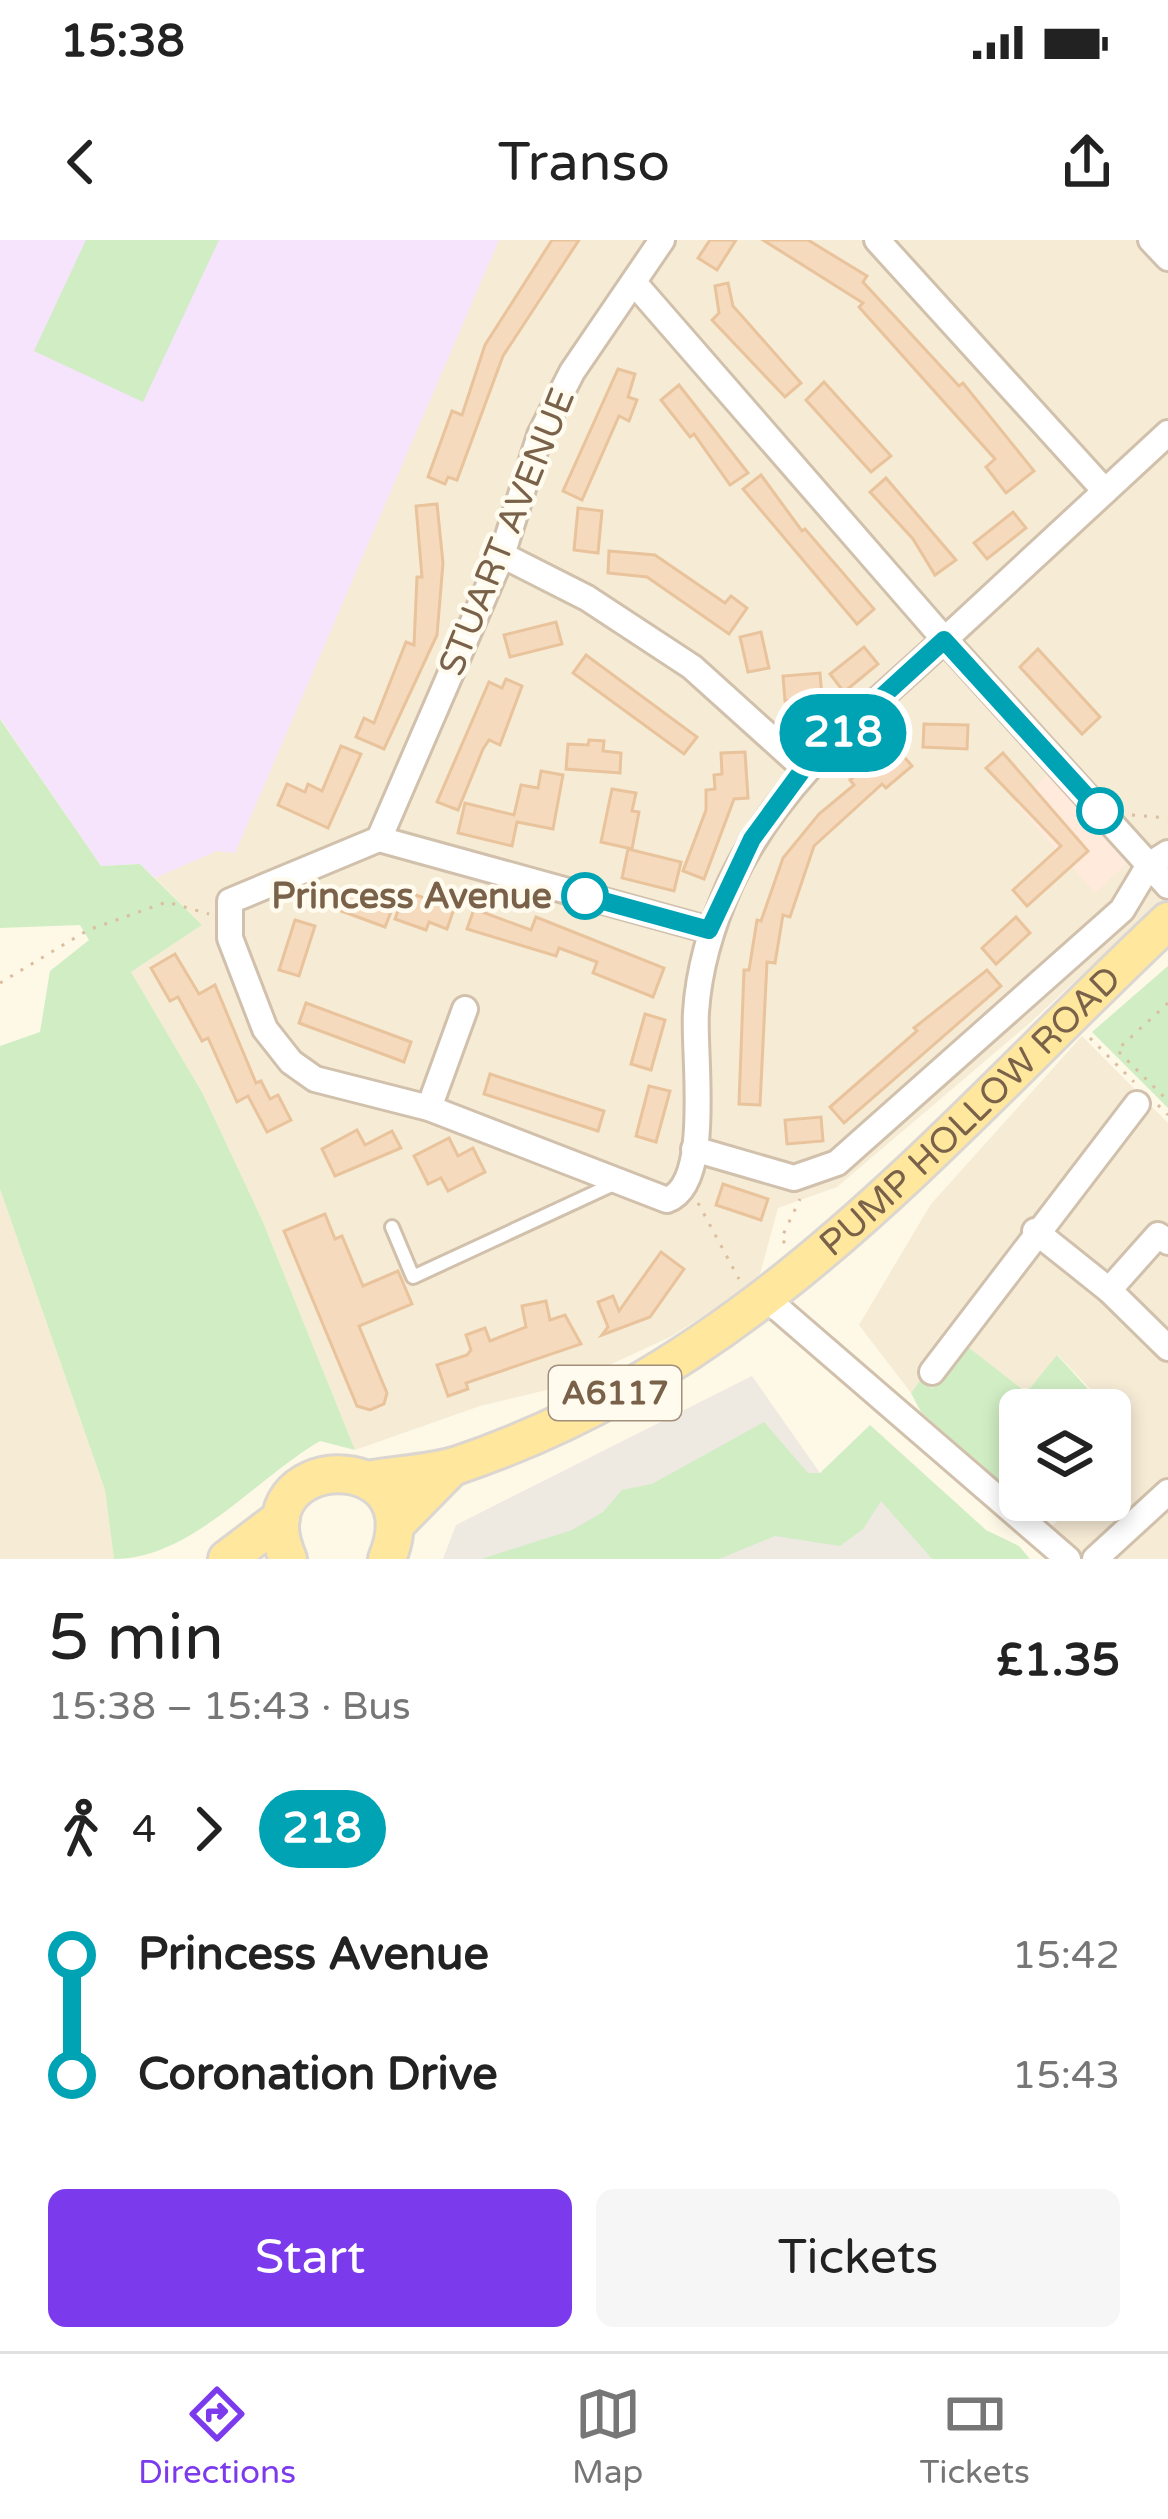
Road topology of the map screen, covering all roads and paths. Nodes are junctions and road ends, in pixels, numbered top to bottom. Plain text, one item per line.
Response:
1 (662, 240) edge
2 (877, 240) edge
3 (1151, 240) edge
4 (1168, 258) edge
5 (636, 284) junction
6 (1168, 434) edge
7 (1105, 491) junction
8 (502, 554) junction
9 (944, 640) junction
10 (804, 768) junction
11 (379, 839) junction
12 (1159, 859) edge
13 (1168, 886) edge
14 (228, 919) junction
15 (1168, 921) edge
16 (709, 930) junction
17 (0, 983) edge
18 (1168, 1003) edge
19 (465, 1009) dead end
20 (1065, 1018) junction
21 (1142, 1096) junction
22 (1168, 1101) edge
23 (428, 1108) junction
24 (1168, 1115) edge
25 (694, 1150) junction
26 (811, 1175) junction
27 (619, 1181) junction
28 (688, 1186) junction
29 (392, 1227) dead end
30 (1035, 1231) junction
31 (1168, 1242) edge
32 (807, 1269) junction
33 (1109, 1290) junction
34 (761, 1303) junction
35 (1168, 1348) edge
36 (932, 1372) dead end
37 (452, 1467) junction
38 (368, 1480) junction
39 (1168, 1492) edge
40 (281, 1518) junction
41 (391, 1542) edge
42 (227, 1559) edge
43 (288, 1559) edge
44 (1068, 1559) edge
45 (1095, 1559) edge

1 - 5 street, STUART AVENUE
2 - 7 street
3 - 4 street
5 - 8 street, STUART AVENUE
5 - 9 street
6 - 7 street
7 - 9 street
8 - 10 street
8 - 11 street, STUART AVENUE
9 - 10 street
9 - 12 street
10 - 16 street
11 - 14 street
11 - 16 street
12 - 13 street
12 - 26 street, PUMP HOLLOW ROAD
14 - 17 path
14 - 23 street
15 - 20 main road, PUMP HOLLOW ROAD / A6117
16 - 25 street
18 - 22 path
19 - 23 street
20 - 21 path
20 - 32 main road, PUMP HOLLOW ROAD / A6117
21 - 24 path
21 - 30 street
23 - 27 street
25 - 26 street, PUMP HOLLOW ROAD
25 - 28 street
26 - 32 path
27 - 28 street
27 - 29 lane
28 - 34 path
30 - 33 street
30 - 36 street
31 - 33 street
32 - 34 main road, PUMP HOLLOW ROAD / A6117
33 - 35 street
34 - 37 main road, A6117
34 - 44 street
37 - 38 main road, A6117
37 - 41 main road, A6117
38 - 40 main road, A6117
38 - 41 main road, A6117
39 - 45 street
40 - 42 main road, A6117
40 - 43 main road

